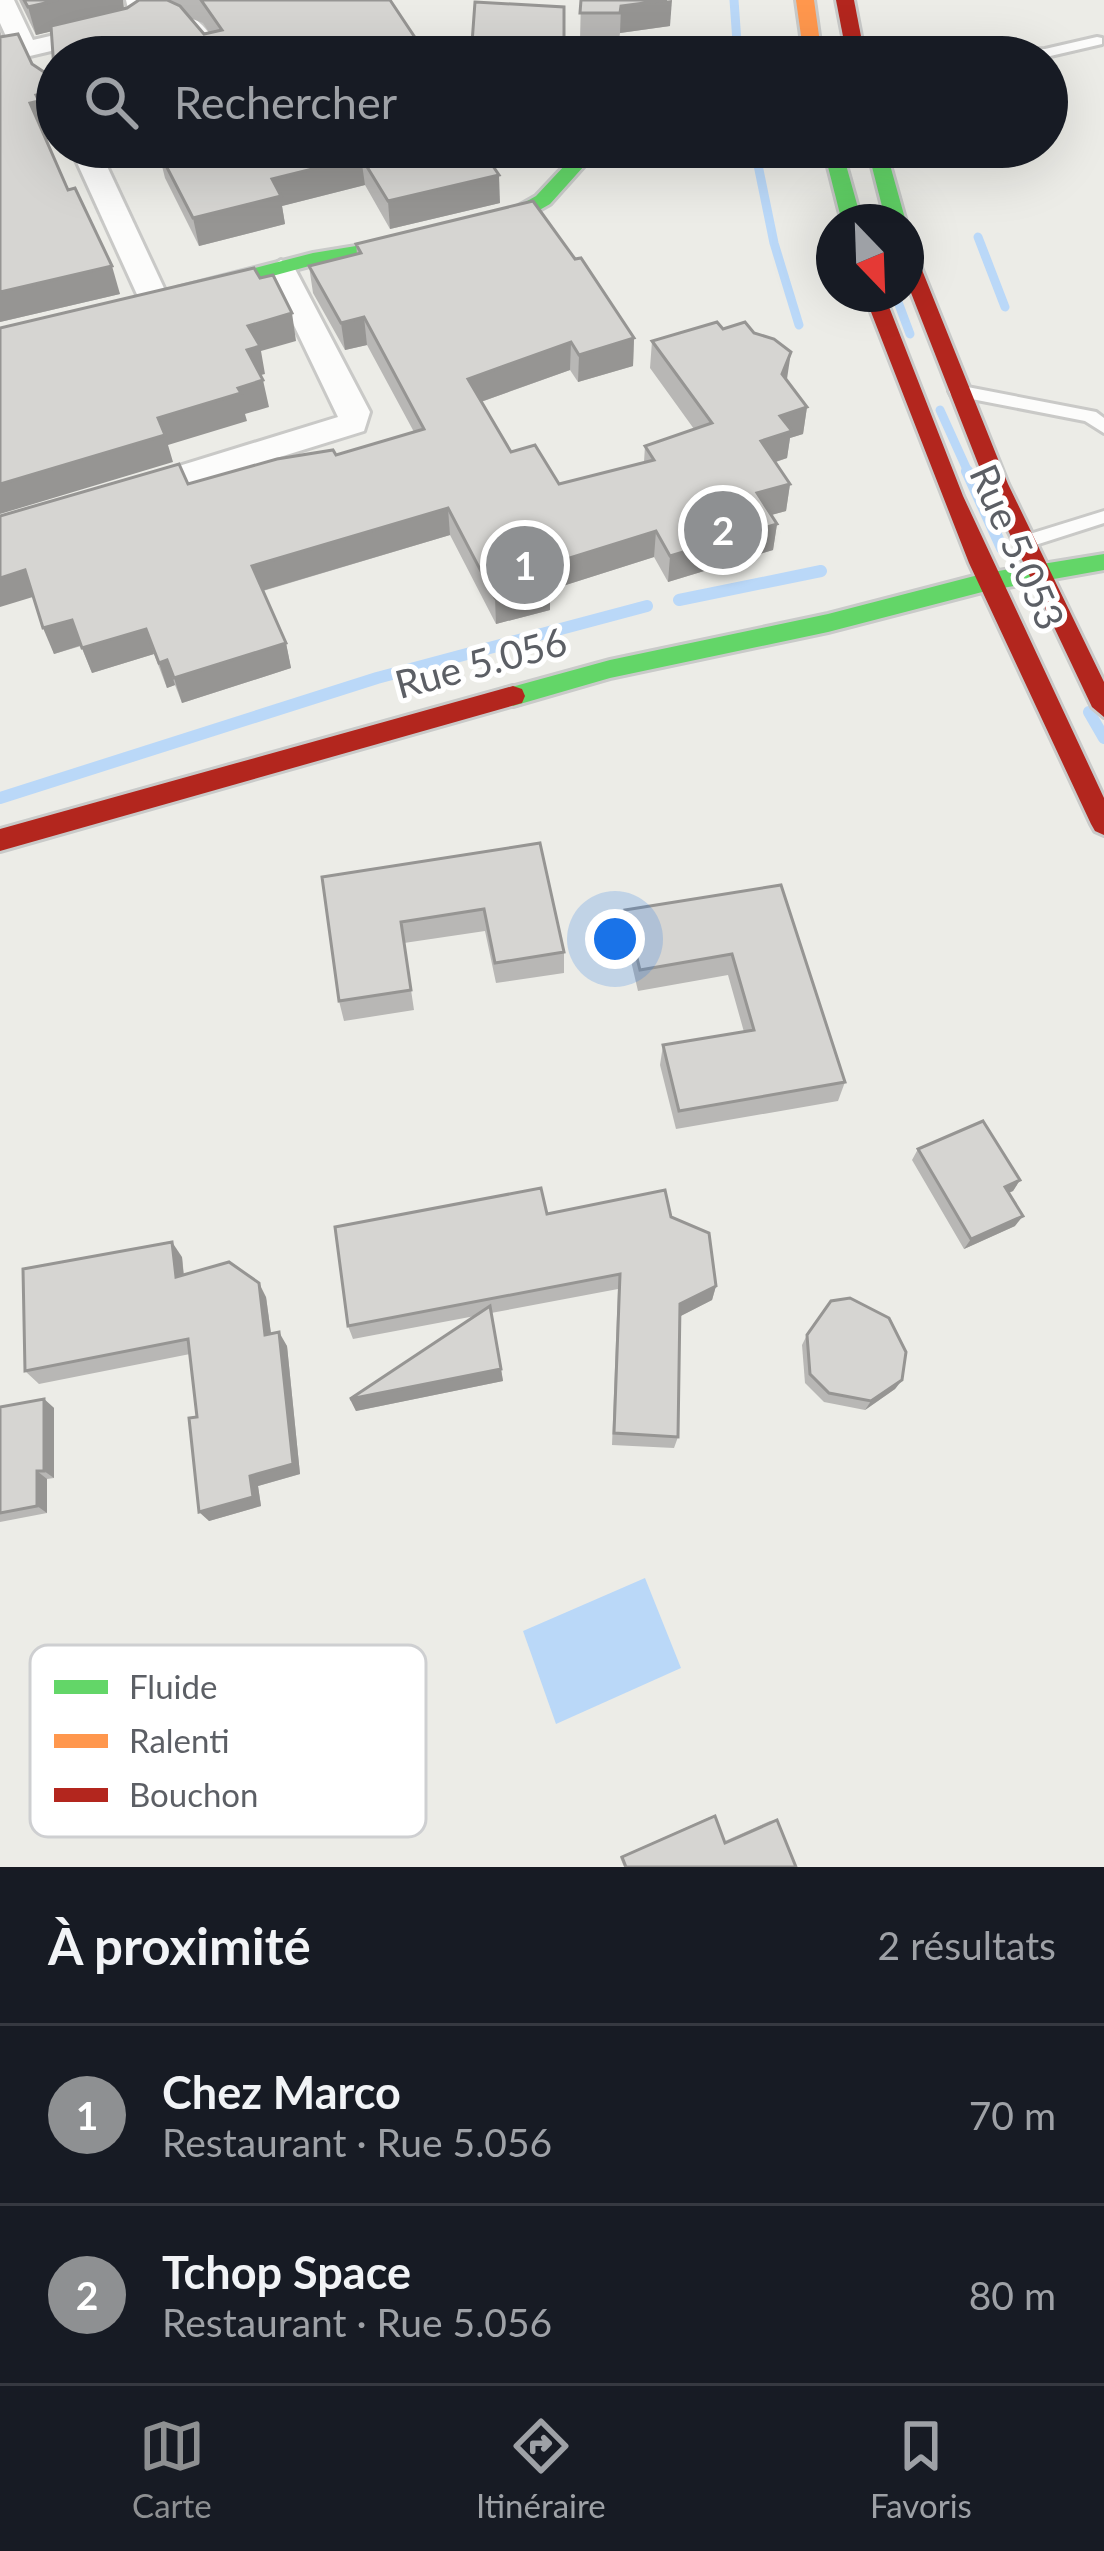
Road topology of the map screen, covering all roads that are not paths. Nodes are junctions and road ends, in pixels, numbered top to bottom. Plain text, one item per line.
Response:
1 (2, 0) edge
2 (805, 0) edge
3 (845, 0) edge
4 (141, 5) edge
5 (92, 36) edge
6 (206, 36) edge
7 (810, 36) edge
8 (852, 36) edge
9 (1097, 41) dead end
10 (1068, 47) edge
11 (27, 55) edge
12 (92, 168) edge
13 (570, 168) edge
14 (838, 168) edge
15 (881, 168) edge
16 (847, 204) edge
17 (891, 204) edge
18 (281, 269) junction
19 (924, 303) edge
20 (144, 304) joint
21 (880, 312) edge
22 (957, 391) junction
23 (1104, 427) edge
24 (114, 497) edge
25 (1104, 517) edge
26 (1023, 543) junction
27 (1104, 562) edge
28 (1036, 573) junction
29 (986, 582) junction
30 (1104, 707) edge
31 (1104, 824) edge
32 (0, 840) edge

1 - 11 street
2 - 7 main road
3 - 8 main road
4 - 5 street
4 - 6 lane
9 - 10 lane
12 - 20 street
13 - 18 main road
14 - 16 main road
15 - 17 main road
18 - 20 main road
18 - 24 street
19 - 22 main road, Rue 5.053
21 - 29 main road, Rue 5.053
22 - 23 lane
22 - 26 main road, Rue 5.053
25 - 26 lane
26 - 28 main road, Rue 5.053
27 - 28 main road, Rue 5.056
28 - 29 main road, Rue 5.056
28 - 30 main road, Rue 5.053
29 - 31 main road, Rue 5.053
29 - 32 main road, Rue 5.056

